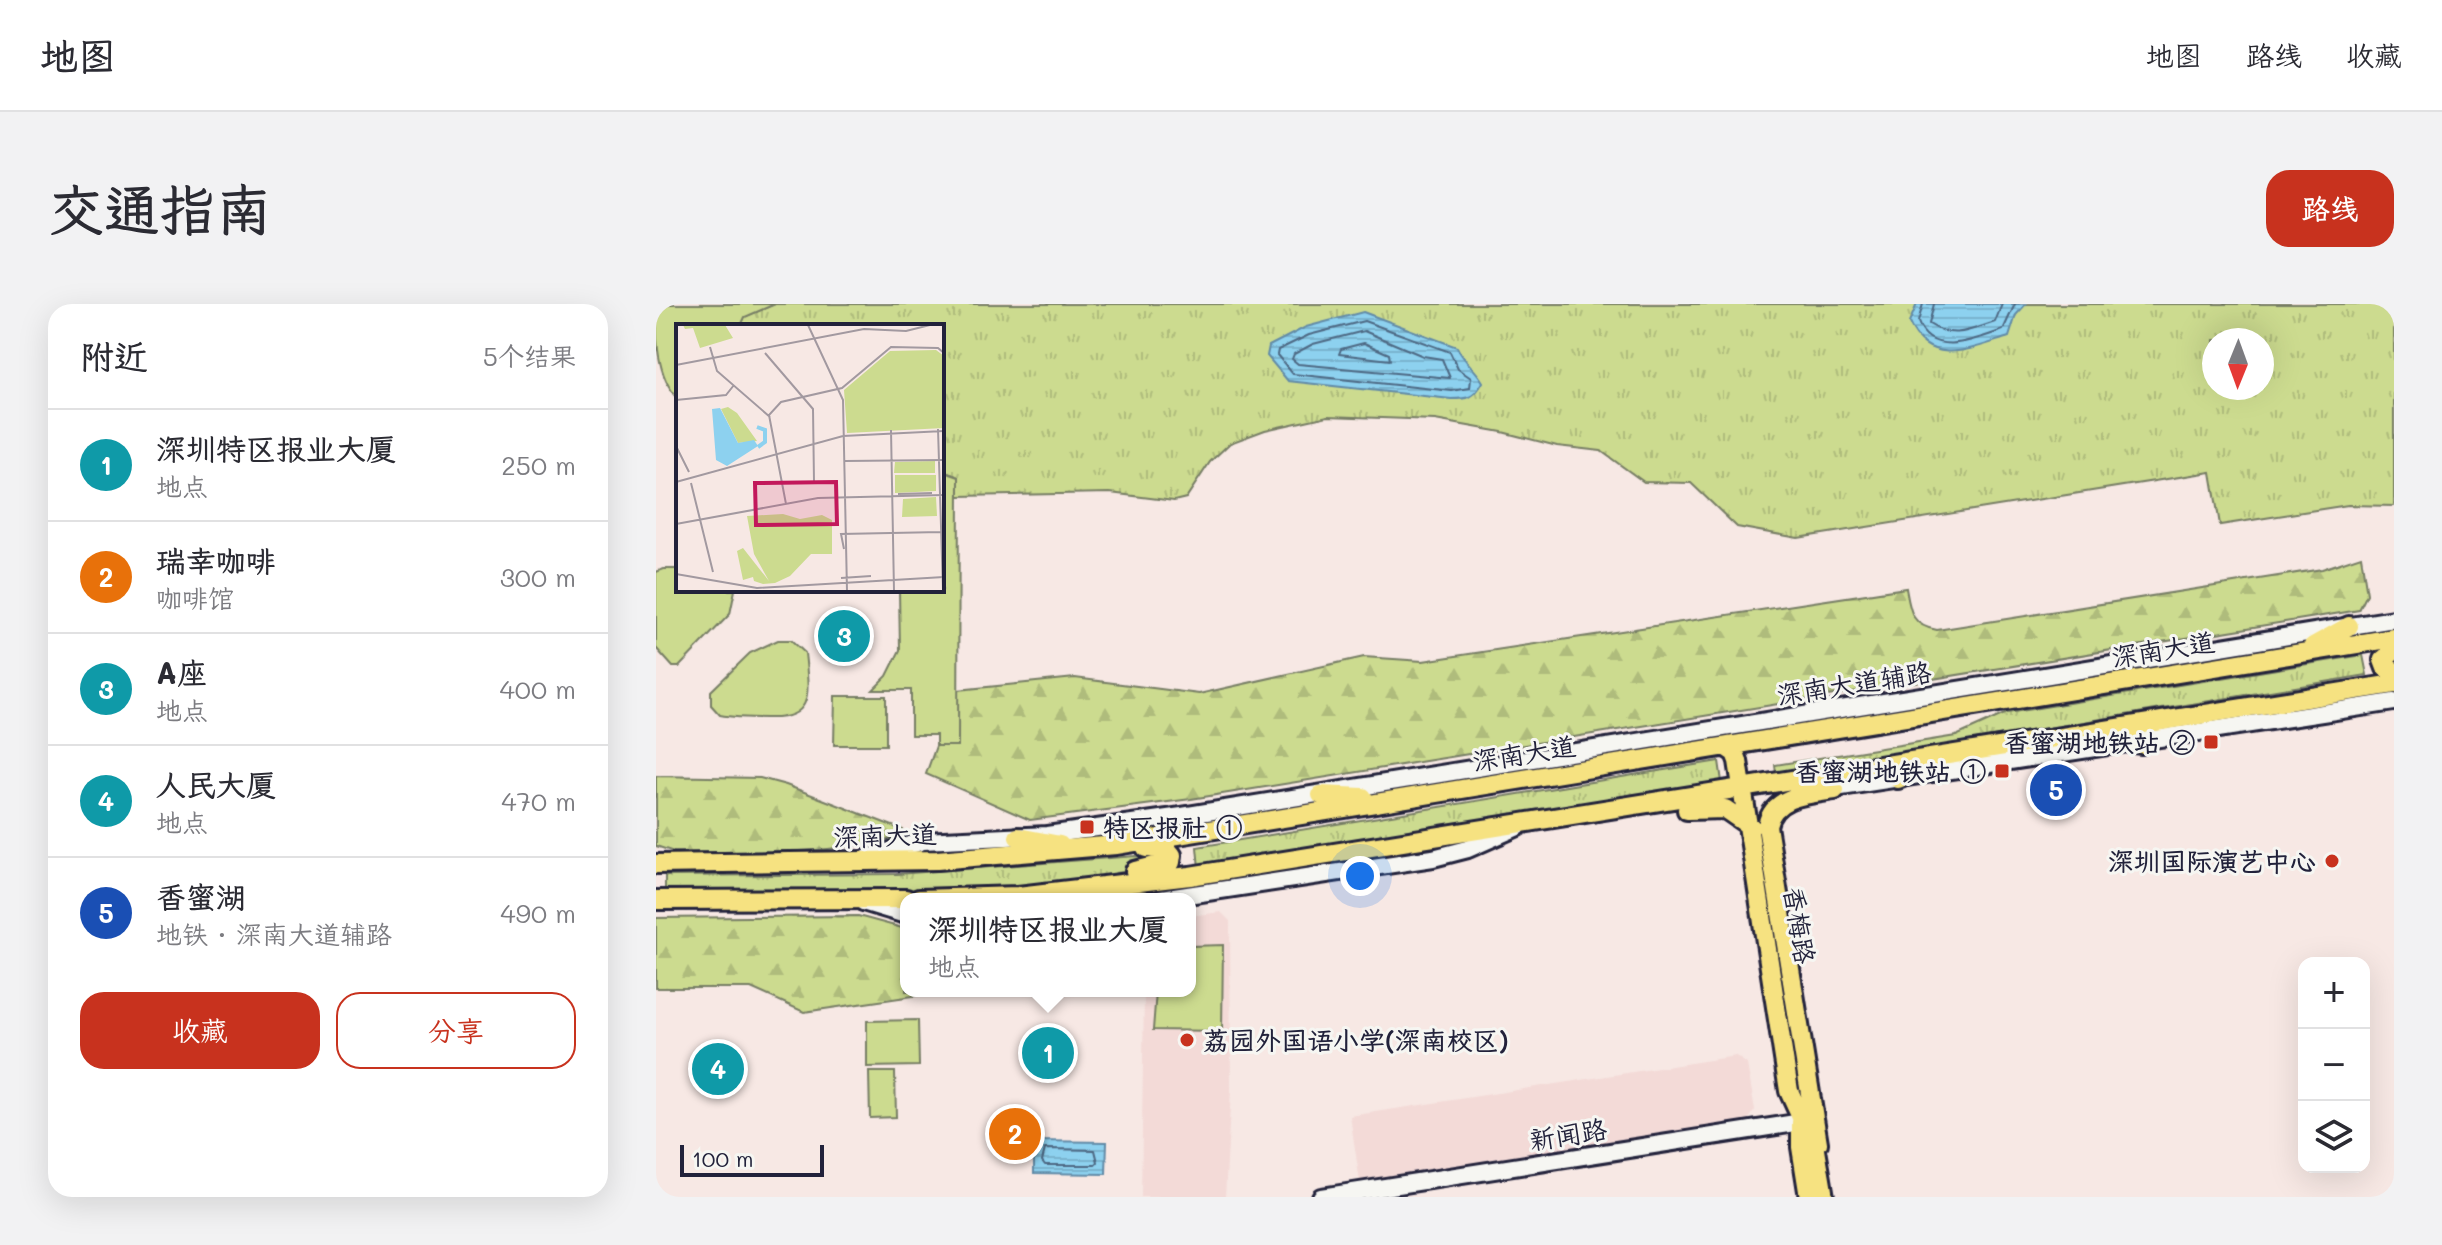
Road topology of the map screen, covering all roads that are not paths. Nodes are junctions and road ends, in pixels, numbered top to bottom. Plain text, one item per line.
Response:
1 (2394, 619) edge
2 (2349, 626) junction
3 (2394, 638) edge
4 (2394, 651) edge
5 (2299, 653) junction
6 (2394, 671) edge
7 (2394, 684) edge
8 (2394, 702) edge
9 (2075, 736) junction
10 (1764, 741) junction
11 (2142, 744) junction
12 (1726, 747) junction
13 (1949, 756) junction
14 (1898, 779) junction
15 (1778, 784) junction
16 (1748, 789) junction
17 (1835, 790) junction
18 (1321, 795) junction
19 (1398, 799) junction
20 (1584, 815) junction
21 (1535, 820) junction
22 (1753, 829) junction
23 (1018, 837) junction
24 (1116, 845) junction
25 (1078, 849) junction
26 (847, 863) junction
27 (660, 864) edge
28 (1103, 888) junction
29 (1046, 893) edge
30 (1196, 894) edge
31 (900, 899) edge
32 (660, 900) edge
33 (858, 901) junction
34 (900, 913) edge
35 (1802, 1122) junction
36 (1793, 1138) junction
37 (1817, 1154) junction
38 (1321, 1197) edge
39 (1377, 1197) edge
40 (1809, 1197) edge
41 (1824, 1197) edge

1 - 2 main road, 深南大道辅路
2 - 5 main road
2 - 18 main road, 深南大道辅路
3 - 5 main road, 深南大道
4 - 6 main road
5 - 10 main road, 深南大道
7 - 9 main road
8 - 11 main road
9 - 11 main road
9 - 13 main road
10 - 12 main road, 深南大道
10 - 16 main road, 香梅路
11 - 14 main road
12 - 16 main road, 香梅路
12 - 19 main road, 深南大道
13 - 14 main road
13 - 15 main road
14 - 17 main road
15 - 16 main road
15 - 17 main road
16 - 20 main road
16 - 22 main road, 香梅路
17 - 37 main road
18 - 19 main road
18 - 23 main road, 深南大道辅路
19 - 24 main road, 深南大道
20 - 21 main road
20 - 22 main road
21 - 28 main road
21 - 30 main road
22 - 35 main road, 香梅路
23 - 25 main road
23 - 26 main road, 深南大道辅路
24 - 25 main road, 深南大道
24 - 28 main road
25 - 26 main road, 深南大道
26 - 27 main road, 深南大道
28 - 29 main road
31 - 33 main road
32 - 33 main road
33 - 34 main road
35 - 36 main road, 香梅路
35 - 37 main road, 香梅路
35 - 38 main road, 新闻路
36 - 39 main road, 新闻路
36 - 40 main road, 香梅路
37 - 41 main road, 香梅路

